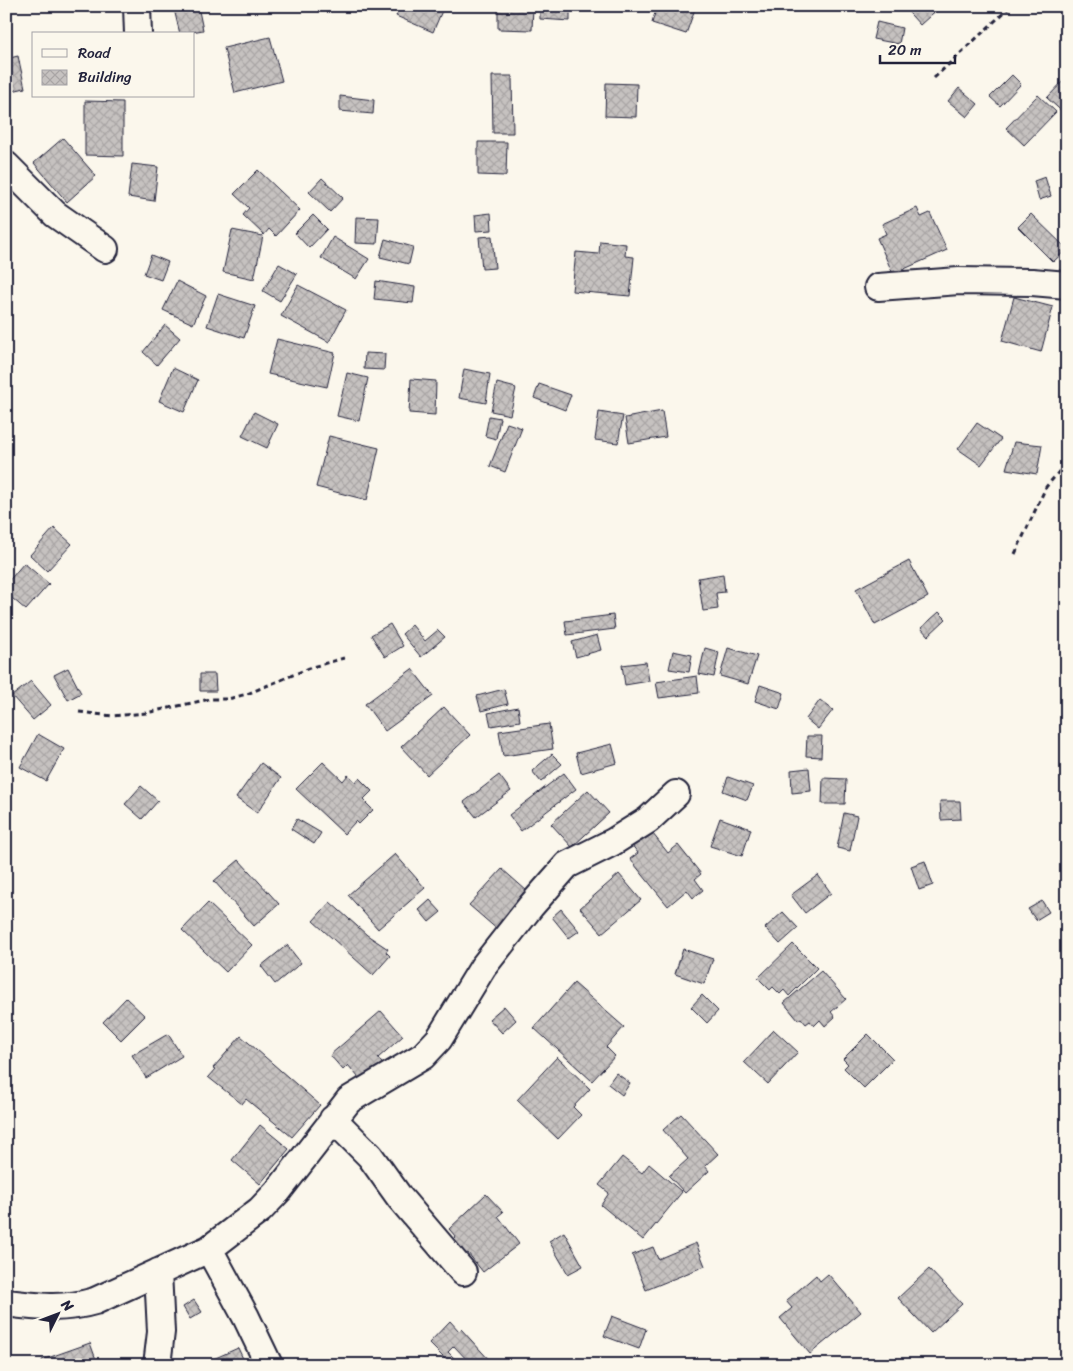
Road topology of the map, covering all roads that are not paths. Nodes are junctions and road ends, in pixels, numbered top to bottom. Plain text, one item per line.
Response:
1 (138, 6) edge
2 (138, 32) edge
3 (6, 165) edge
4 (105, 249) dead end
5 (1067, 285) edge
6 (878, 287) dead end
7 (676, 794) dead end
8 (333, 1119) junction
9 (209, 1249) junction
10 (158, 1272) junction
11 (463, 1272) dead end
12 (6, 1303) edge
13 (157, 1365) edge
14 (269, 1365) edge

1 - 2 street
3 - 4 street
5 - 6 street
7 - 8 street
8 - 9 street
8 - 11 street
9 - 10 street
9 - 14 street
10 - 12 street
10 - 13 street

